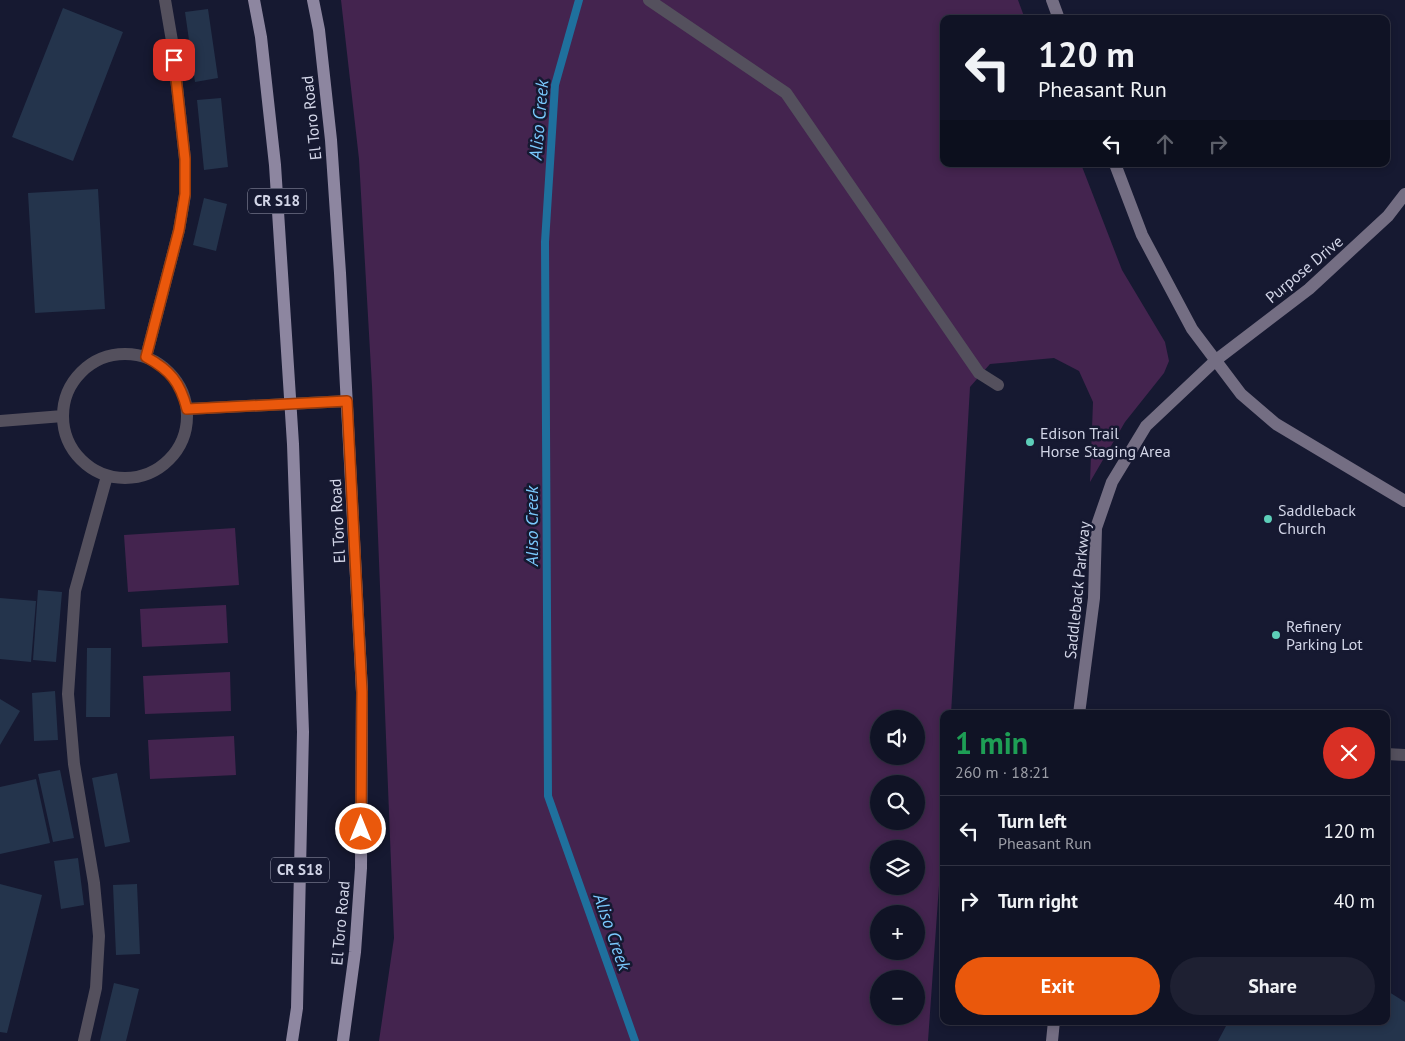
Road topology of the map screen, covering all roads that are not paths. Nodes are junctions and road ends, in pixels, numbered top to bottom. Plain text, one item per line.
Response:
1 (166, 0) edge
2 (254, 0) edge
3 (313, 0) edge
4 (649, 0) edge
5 (1052, 0) edge
6 (1058, 15) edge
7 (1116, 167) edge
8 (1405, 194) edge
9 (146, 357) junction
10 (1216, 360) junction
11 (998, 385) dead end
12 (347, 401) junction
13 (290, 404) junction
14 (187, 409) junction
15 (63, 416) junction
16 (0, 421) edge
17 (107, 476) junction
18 (1405, 501) edge
19 (1080, 710) edge
20 (1390, 754) edge
21 (1405, 755) edge
22 (1054, 1025) edge
23 (84, 1041) edge
24 (292, 1041) edge
25 (342, 1041) edge
26 (1052, 1041) edge

1 - 9 street
2 - 13 main road, CR S18
3 - 12 main road, El Toro Road
4 - 11 street
5 - 6 street
7 - 10 street
8 - 10 street, Purpose Drive
9 - 14 street
9 - 15 street
10 - 18 street
10 - 19 street, Saddleback Parkway
12 - 13 street
12 - 25 main road, El Toro Road
13 - 14 street
13 - 24 main road, CR S18
14 - 17 street
15 - 16 street
15 - 17 street
17 - 23 street
20 - 21 street
22 - 26 street

